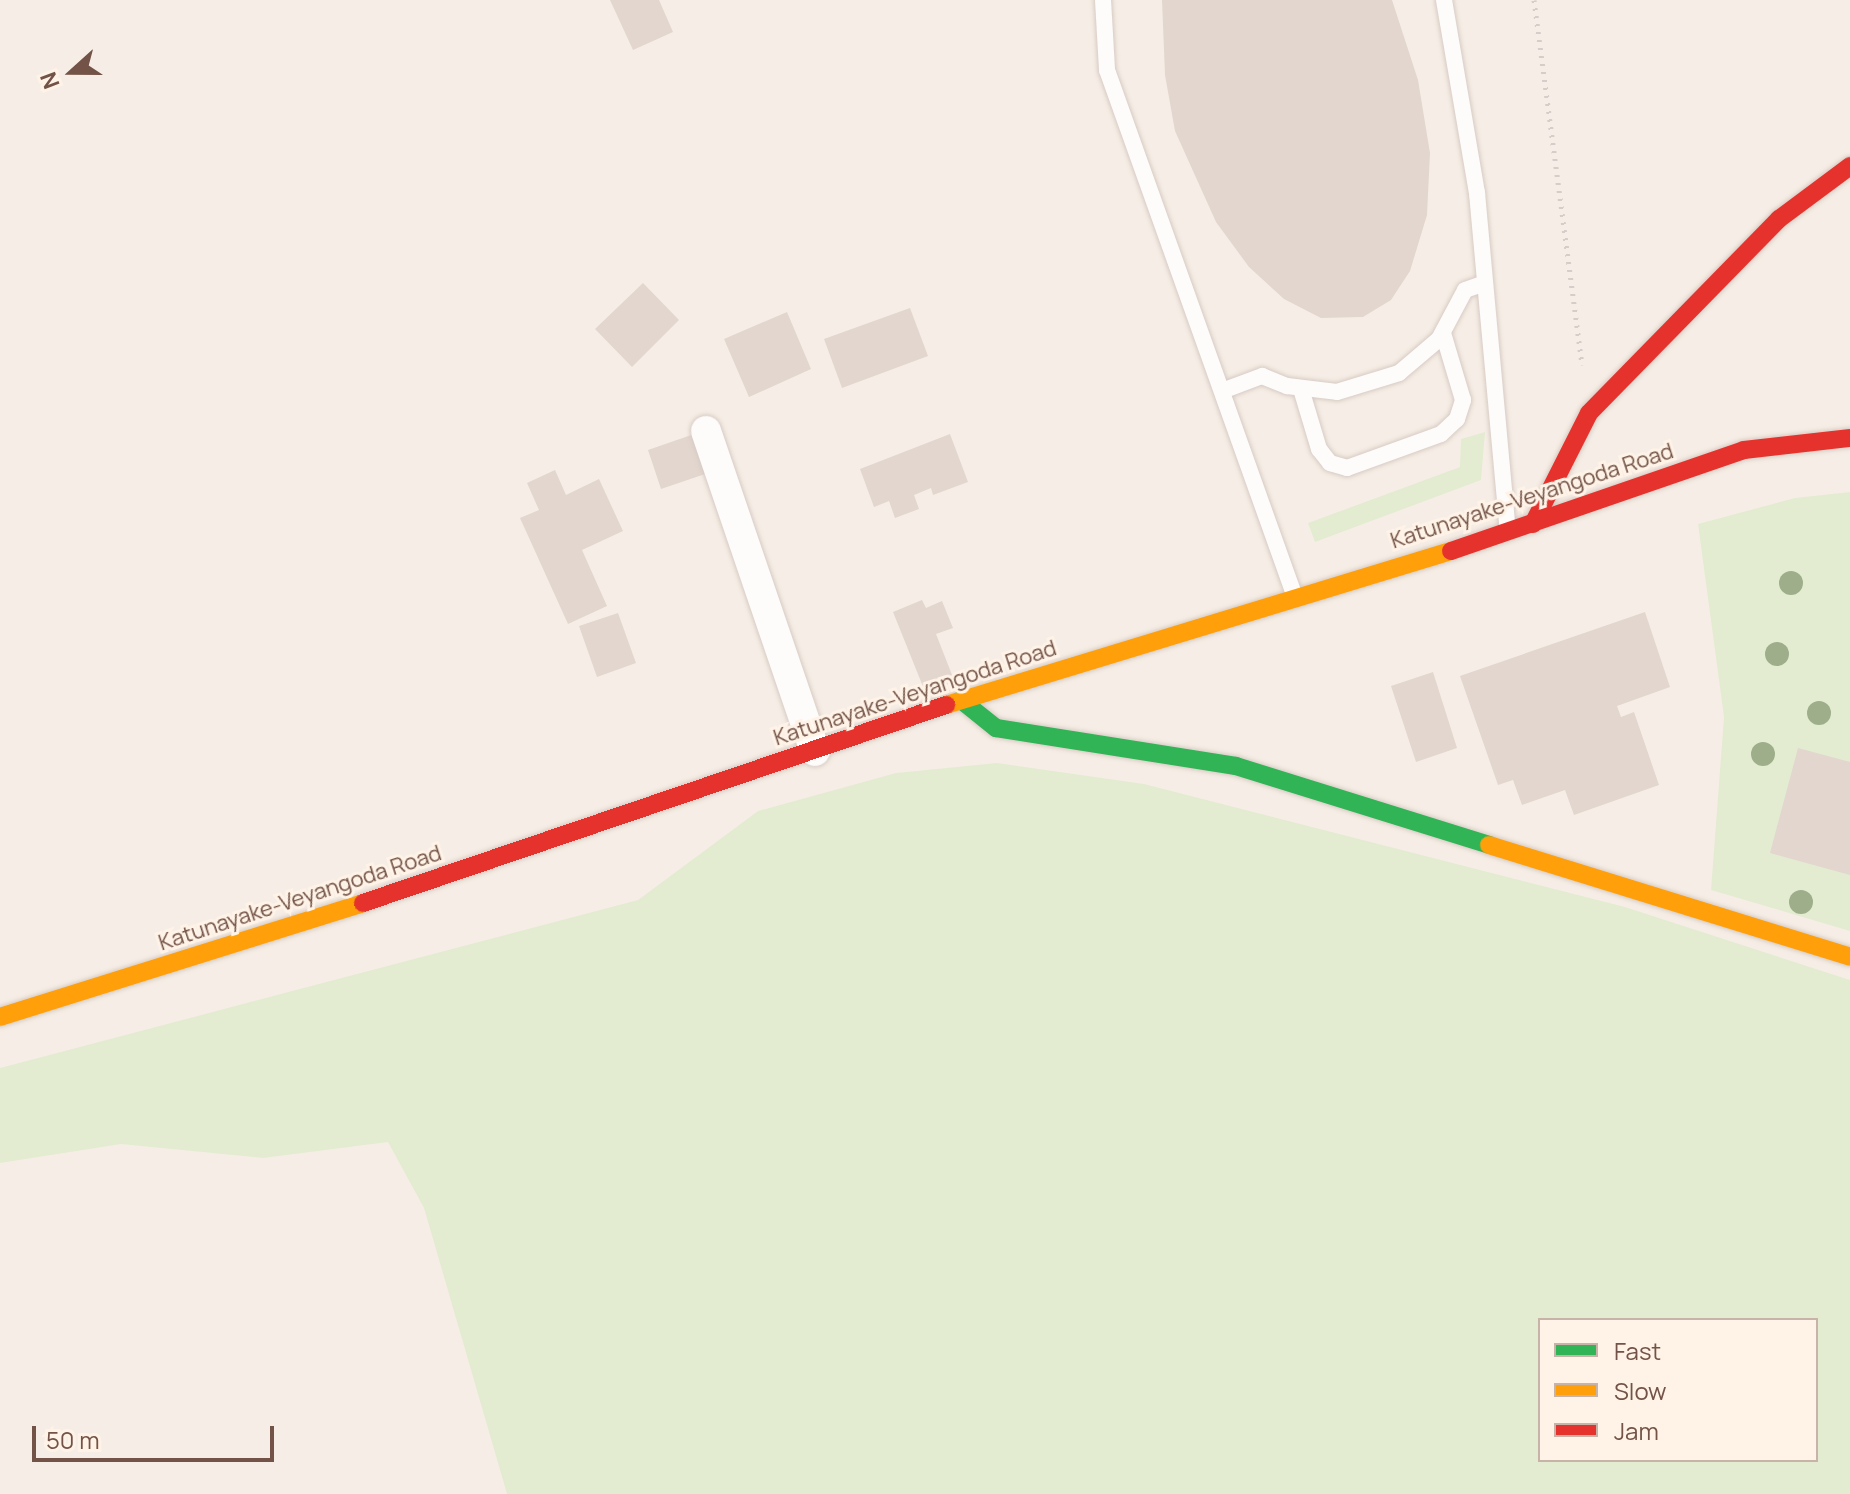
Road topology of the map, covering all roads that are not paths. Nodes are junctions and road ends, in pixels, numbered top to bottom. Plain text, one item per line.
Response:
1 (1103, 0) edge
2 (1444, 0) edge
3 (1850, 166) edge
4 (1485, 283) junction
5 (1443, 333) junction
6 (1301, 389) junction
7 (1222, 391) junction
8 (706, 431) dead end
9 (1850, 438) edge
10 (1533, 524) junction
11 (1508, 533) junction
12 (1295, 597) junction
13 (961, 700) junction
14 (815, 751) junction
15 (1850, 957) edge
16 (0, 1017) edge

1 - 7 lane
2 - 4 lane
3 - 10 main road
4 - 5 lane
4 - 11 lane
5 - 6 lane
5 - 6 lane
6 - 7 lane
7 - 12 lane
8 - 14 street
9 - 10 main road, Katunayake-Veyangoda Road
10 - 11 main road, Katunayake-Veyangoda Road
11 - 12 main road, Katunayake-Veyangoda Road
12 - 13 main road, Katunayake-Veyangoda Road
13 - 14 main road, Katunayake-Veyangoda Road
13 - 15 main road
14 - 16 main road, Katunayake-Veyangoda Road

